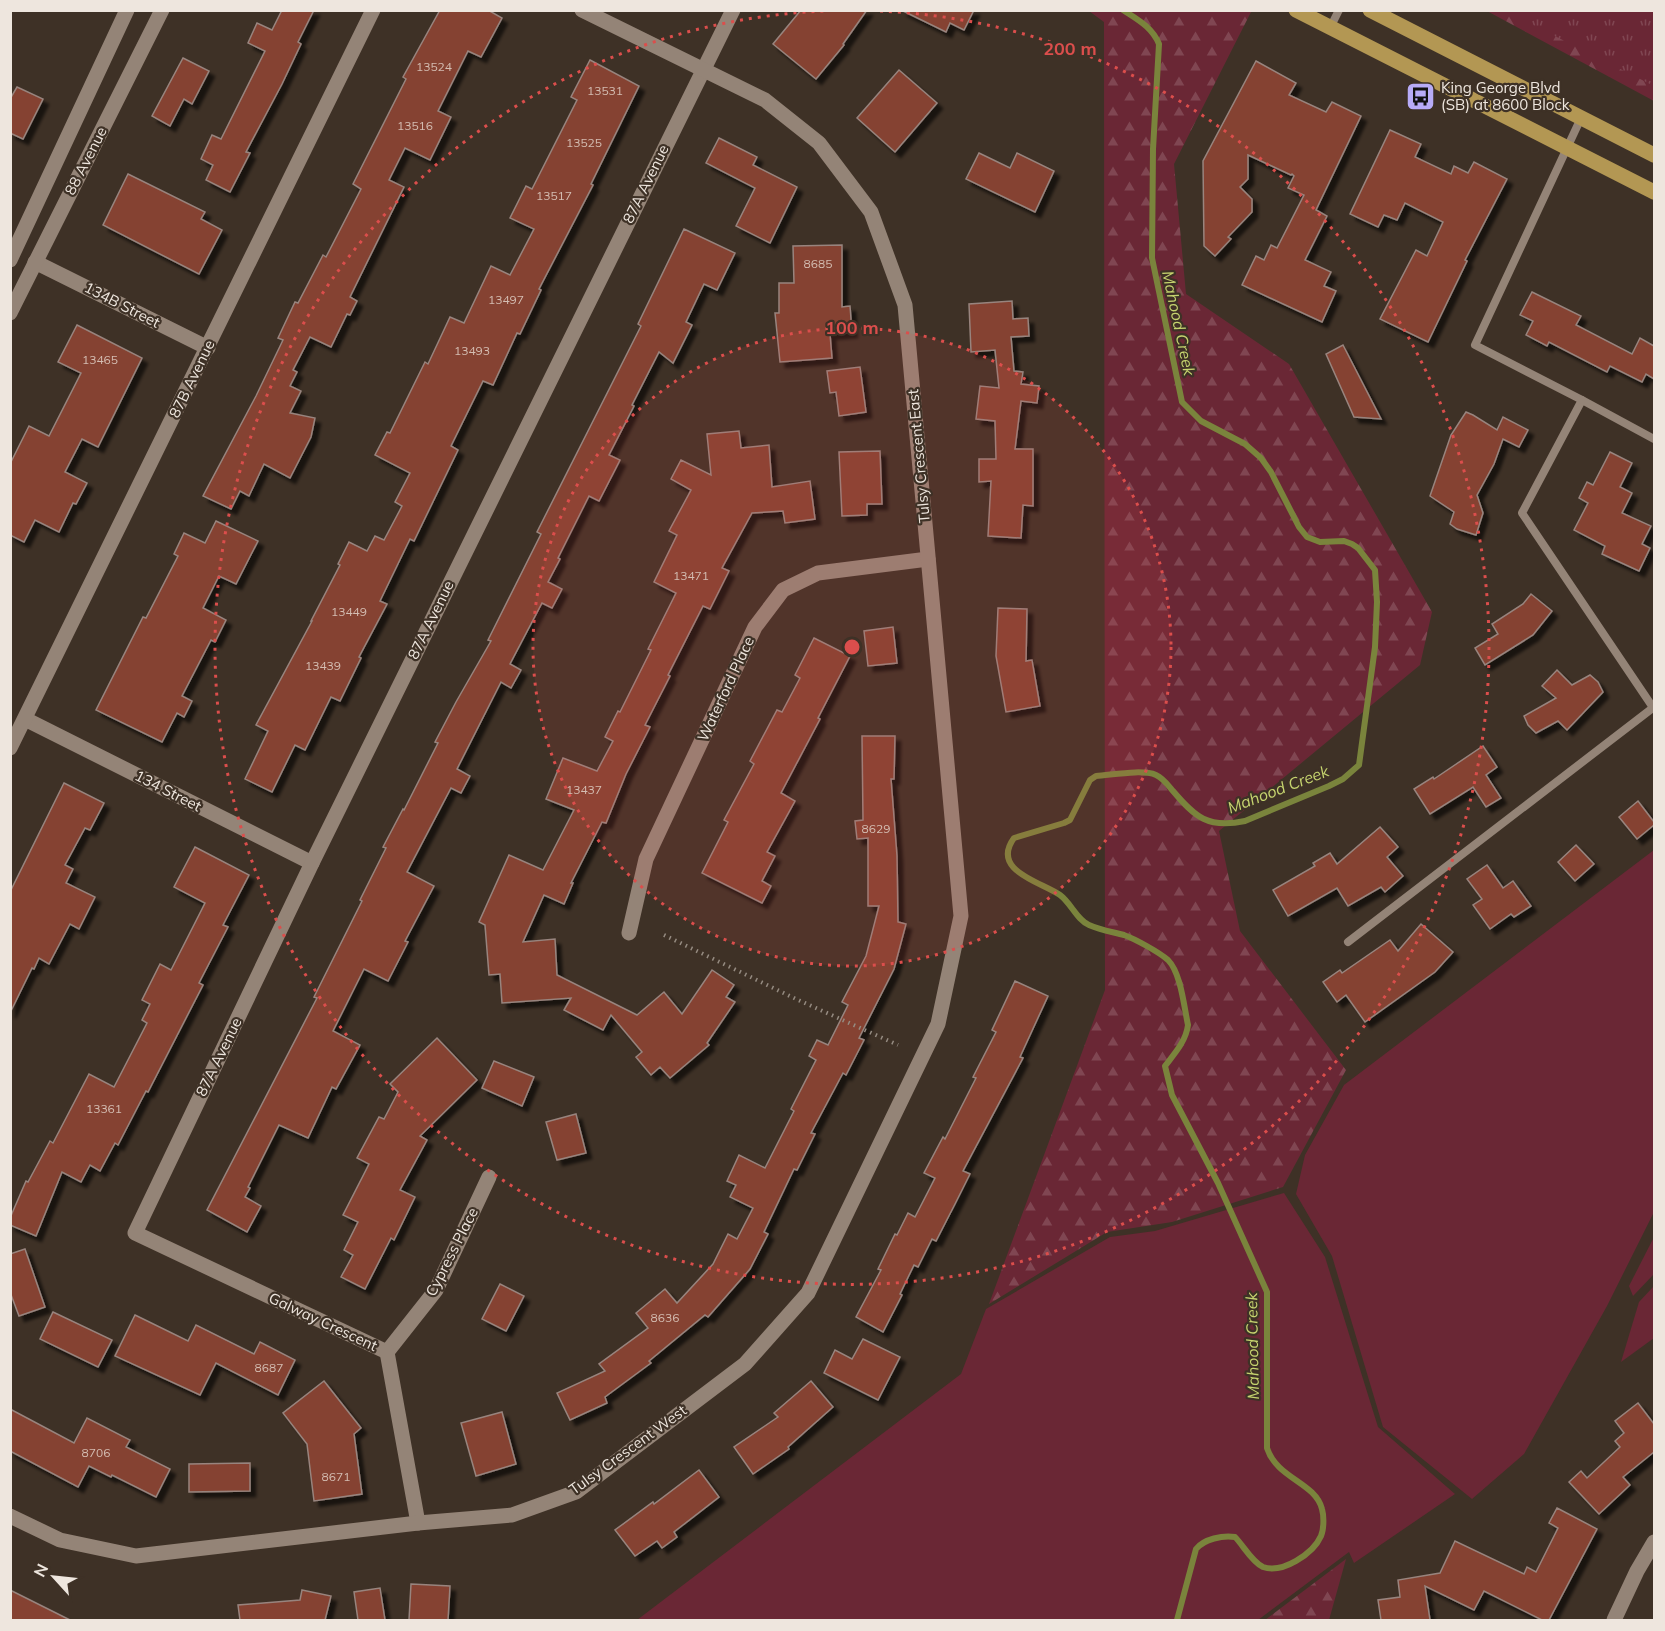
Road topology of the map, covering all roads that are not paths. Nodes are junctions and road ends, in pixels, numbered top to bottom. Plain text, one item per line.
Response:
1 (127, 10) edge
2 (162, 10) edge
3 (373, 10) edge
4 (582, 10) edge
5 (733, 10) edge
6 (1296, 10) edge
7 (1339, 10) edge
8 (1370, 10) edge
9 (1330, 28) junction
10 (703, 69) junction
11 (1581, 118) junction
12 (1566, 147) junction
13 (1654, 155) edge
14 (1654, 192) edge
15 (12, 254) edge
16 (35, 262) junction
17 (10, 312) edge
18 (208, 348) junction
19 (1582, 400) junction
20 (1654, 439) edge
21 (928, 559) junction
22 (1654, 708) edge
23 (24, 719) junction
24 (10, 748) edge
25 (312, 863) junction
26 (629, 933) dead end
27 (1348, 942) dead end
28 (922, 1057) joint
29 (489, 1177) dead end
30 (135, 1233) joint
31 (387, 1352) junction
32 (10, 1516) edge
33 (418, 1523) junction
34 (1654, 1542) edge
35 (1614, 1620) edge

1 - 15 street, 88 Avenue
2 - 16 street, 88 Avenue
3 - 18 street, 87B Avenue
4 - 10 street, Tulsy Crescent East
5 - 10 street, 87A Avenue
6 - 9 main road
7 - 9 lane
8 - 11 main road
9 - 12 main road
10 - 21 street, Tulsy Crescent East
10 - 25 street, 87A Avenue
11 - 12 lane
11 - 13 main road
12 - 14 main road
12 - 19 lane
16 - 17 street, 88 Avenue
16 - 18 street, 134B Street
18 - 23 street, 87B Avenue
19 - 20 lane
19 - 22 lane
21 - 26 street, Waterford Place
21 - 28 street, Tulsy Crescent East
22 - 27 lane
23 - 24 street, 87B Avenue
23 - 25 street, 134 Street
25 - 30 street, 87A Avenue
28 - 33 street, Tulsy Crescent West
29 - 31 street, Cypress Place
30 - 31 street, Galway Crescent
31 - 33 street, Galway Crescent
32 - 33 street, Tulsy Crescent West
34 - 35 street

